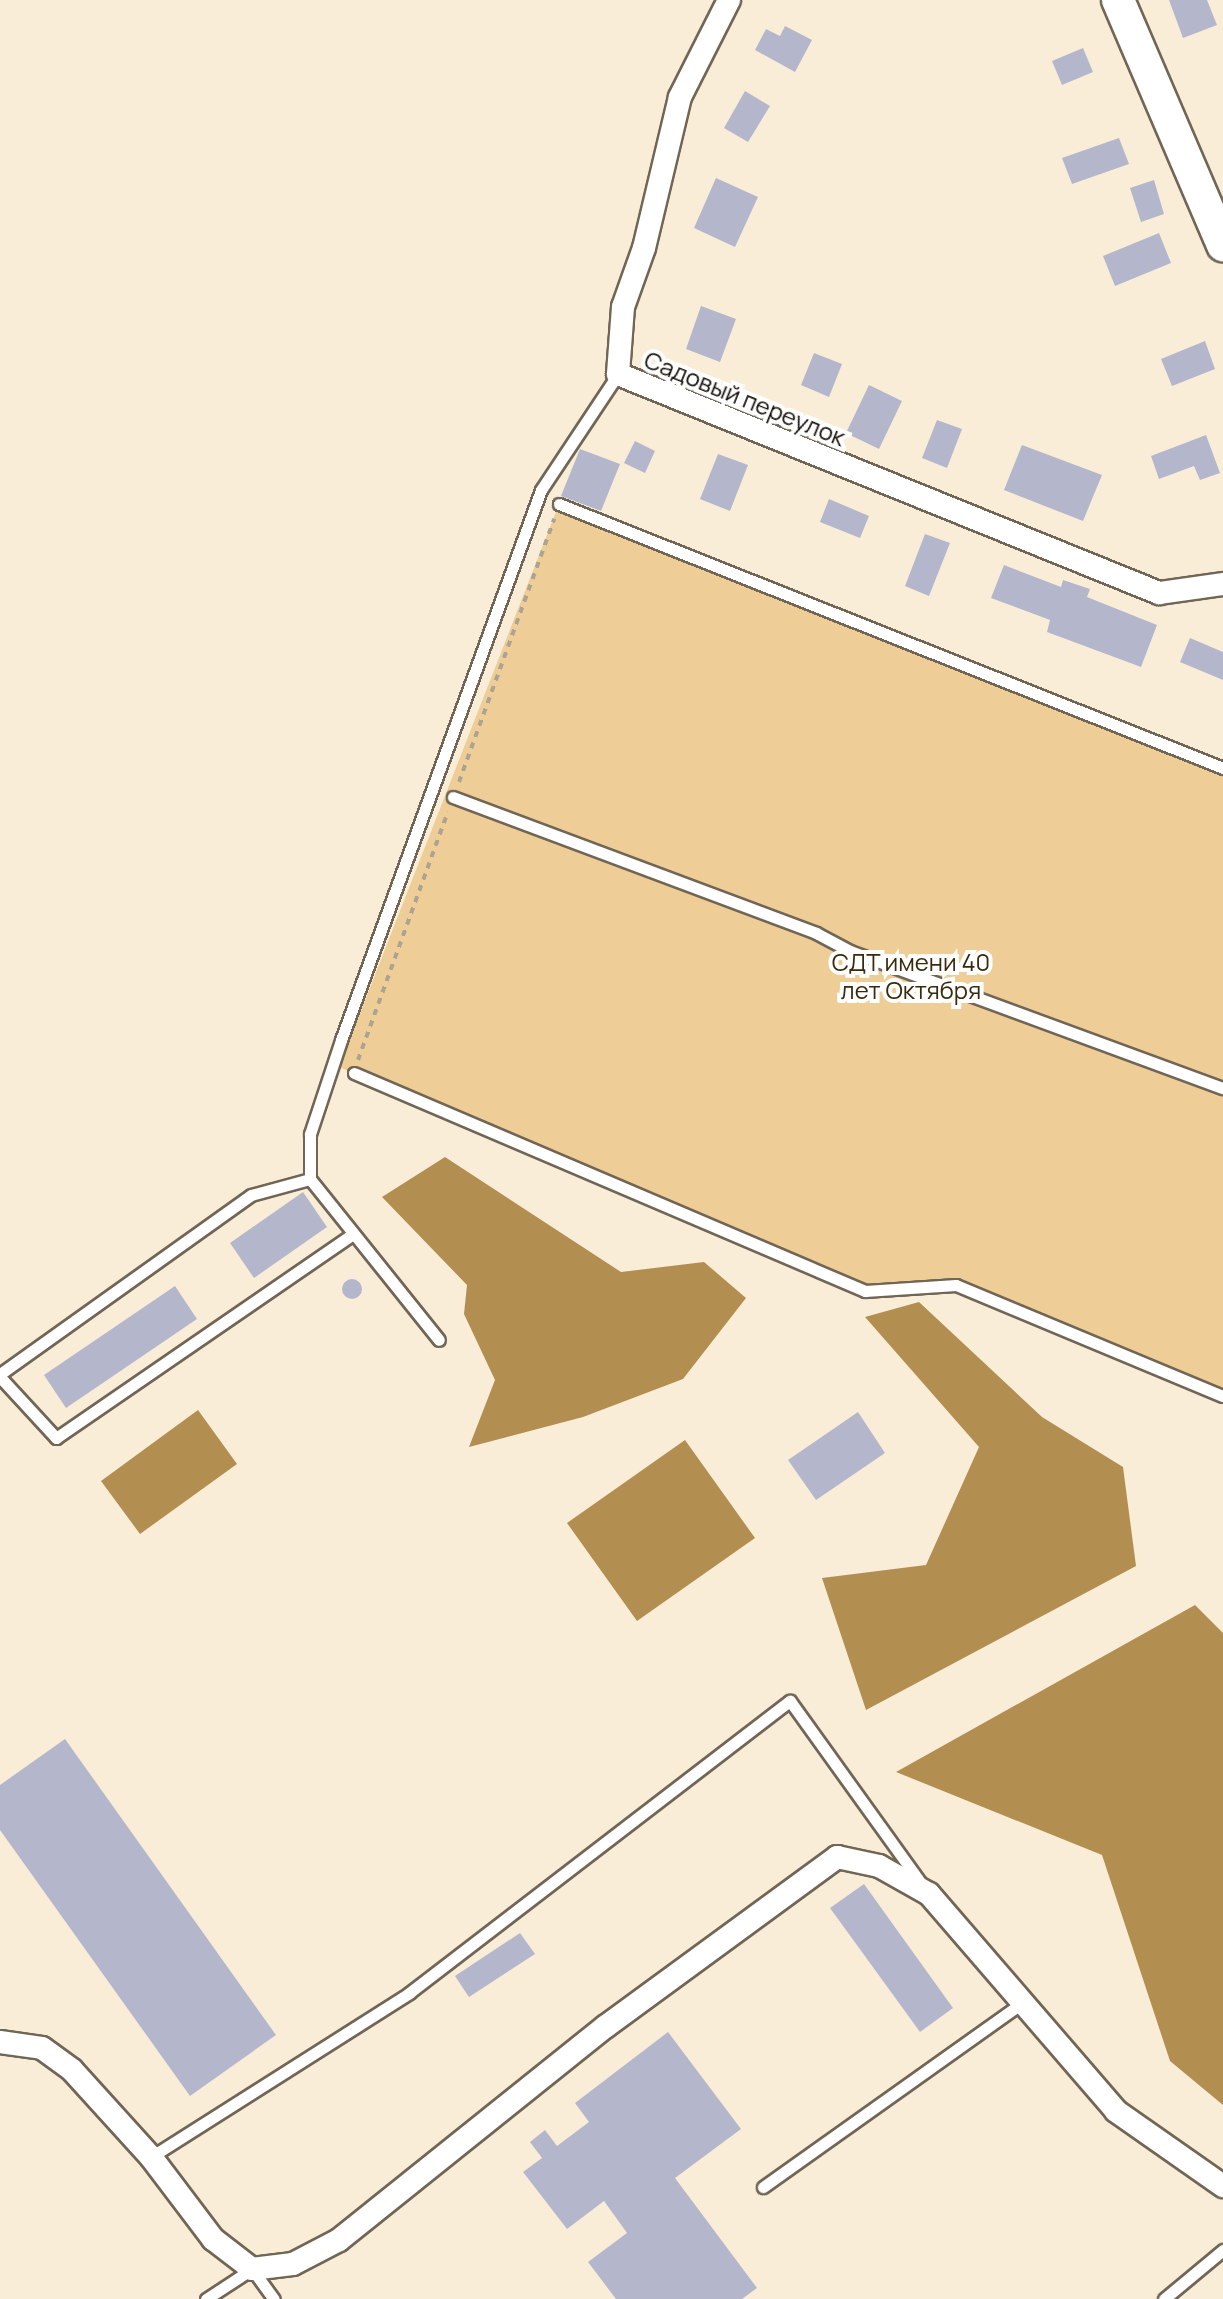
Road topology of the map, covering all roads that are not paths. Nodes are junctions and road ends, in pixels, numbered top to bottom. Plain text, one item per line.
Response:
1 (729, 0) edge
2 (1118, 0) edge
3 (1223, 245) edge
4 (618, 374) junction
5 (559, 504) dead end
6 (1223, 584) edge
7 (1223, 768) edge
8 (453, 797) dead end
9 (354, 1073) dead end
10 (1223, 1088) edge
11 (310, 1179) junction
12 (353, 1234) junction
13 (439, 1340) dead end
14 (0, 1375) edge
15 (1223, 1396) edge
16 (929, 1894) junction
17 (1023, 2002) junction
18 (0, 2042) edge
19 (151, 2157) junction
20 (1223, 2186) edge
21 (763, 2187) dead end
22 (1223, 2250) edge
23 (252, 2269) junction
24 (206, 2299) edge
25 (274, 2299) edge
26 (1164, 2299) edge

1 - 4 street, Садовый переулок
2 - 3 main road
4 - 6 street, Садовый переулок
4 - 11 lane
5 - 7 lane
8 - 10 lane
9 - 15 lane
11 - 12 lane
11 - 14 lane
12 - 13 lane
12 - 14 lane
16 - 17 street
16 - 19 lane
16 - 23 street
17 - 20 street
17 - 21 lane
18 - 19 street
19 - 23 street
22 - 26 lane
23 - 24 lane
23 - 25 lane

